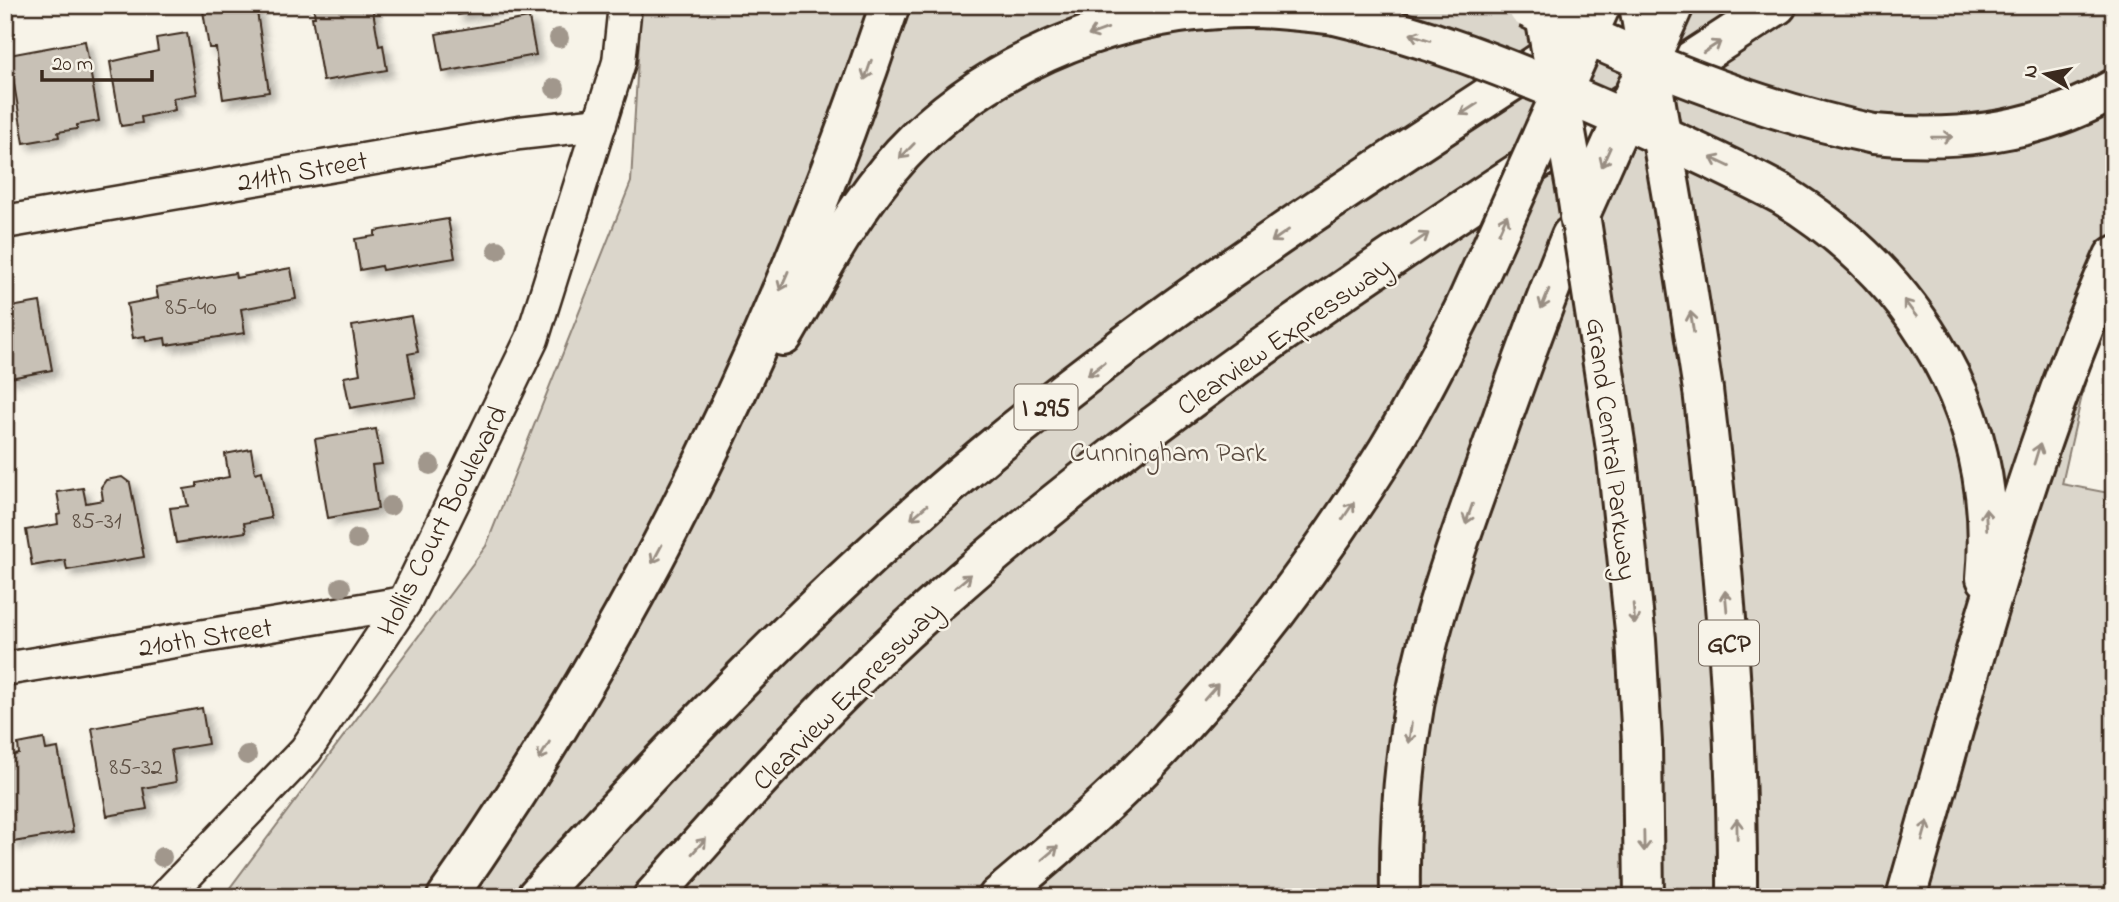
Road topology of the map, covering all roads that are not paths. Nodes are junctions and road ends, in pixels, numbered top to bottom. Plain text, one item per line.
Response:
1 (625, 5) edge
2 (890, 5) edge
3 (1523, 5) edge
4 (1543, 5) edge
5 (1601, 5) edge
6 (1629, 5) edge
7 (1639, 5) edge
8 (1674, 5) edge
9 (1777, 5) edge
10 (2114, 89) edge
11 (600, 124) junction
12 (5, 222) edge
13 (2114, 256) edge
14 (686, 501) junction
15 (404, 603) junction
16 (1974, 660) junction
17 (5, 669) edge
18 (165, 897) edge
19 (447, 897) edge
20 (536, 897) edge
21 (653, 897) edge
22 (998, 897) edge
23 (1400, 897) edge
24 (1644, 897) edge
25 (1737, 897) edge
26 (1906, 897) edge

1 - 11 street, Hollis Court Boulevard
2 -> 14 highway
3 -> 10 highway, bridge
4 -> 24 highway, Grand Central Parkway, bridge
22 -> 5 highway, bridge
6 -> 20 highway, I 295
25 -> 7 highway, GCP, bridge
8 -> 23 highway, bridge
21 -> 9 highway, Clearview Expressway
11 - 12 street, 211th Street
11 - 15 street, Hollis Court Boulevard
16 -> 13 highway
16 -> 14 highway, bridge
14 -> 19 highway
15 - 17 street, 210th Street
15 - 18 street, Hollis Court Boulevard
26 -> 16 highway

